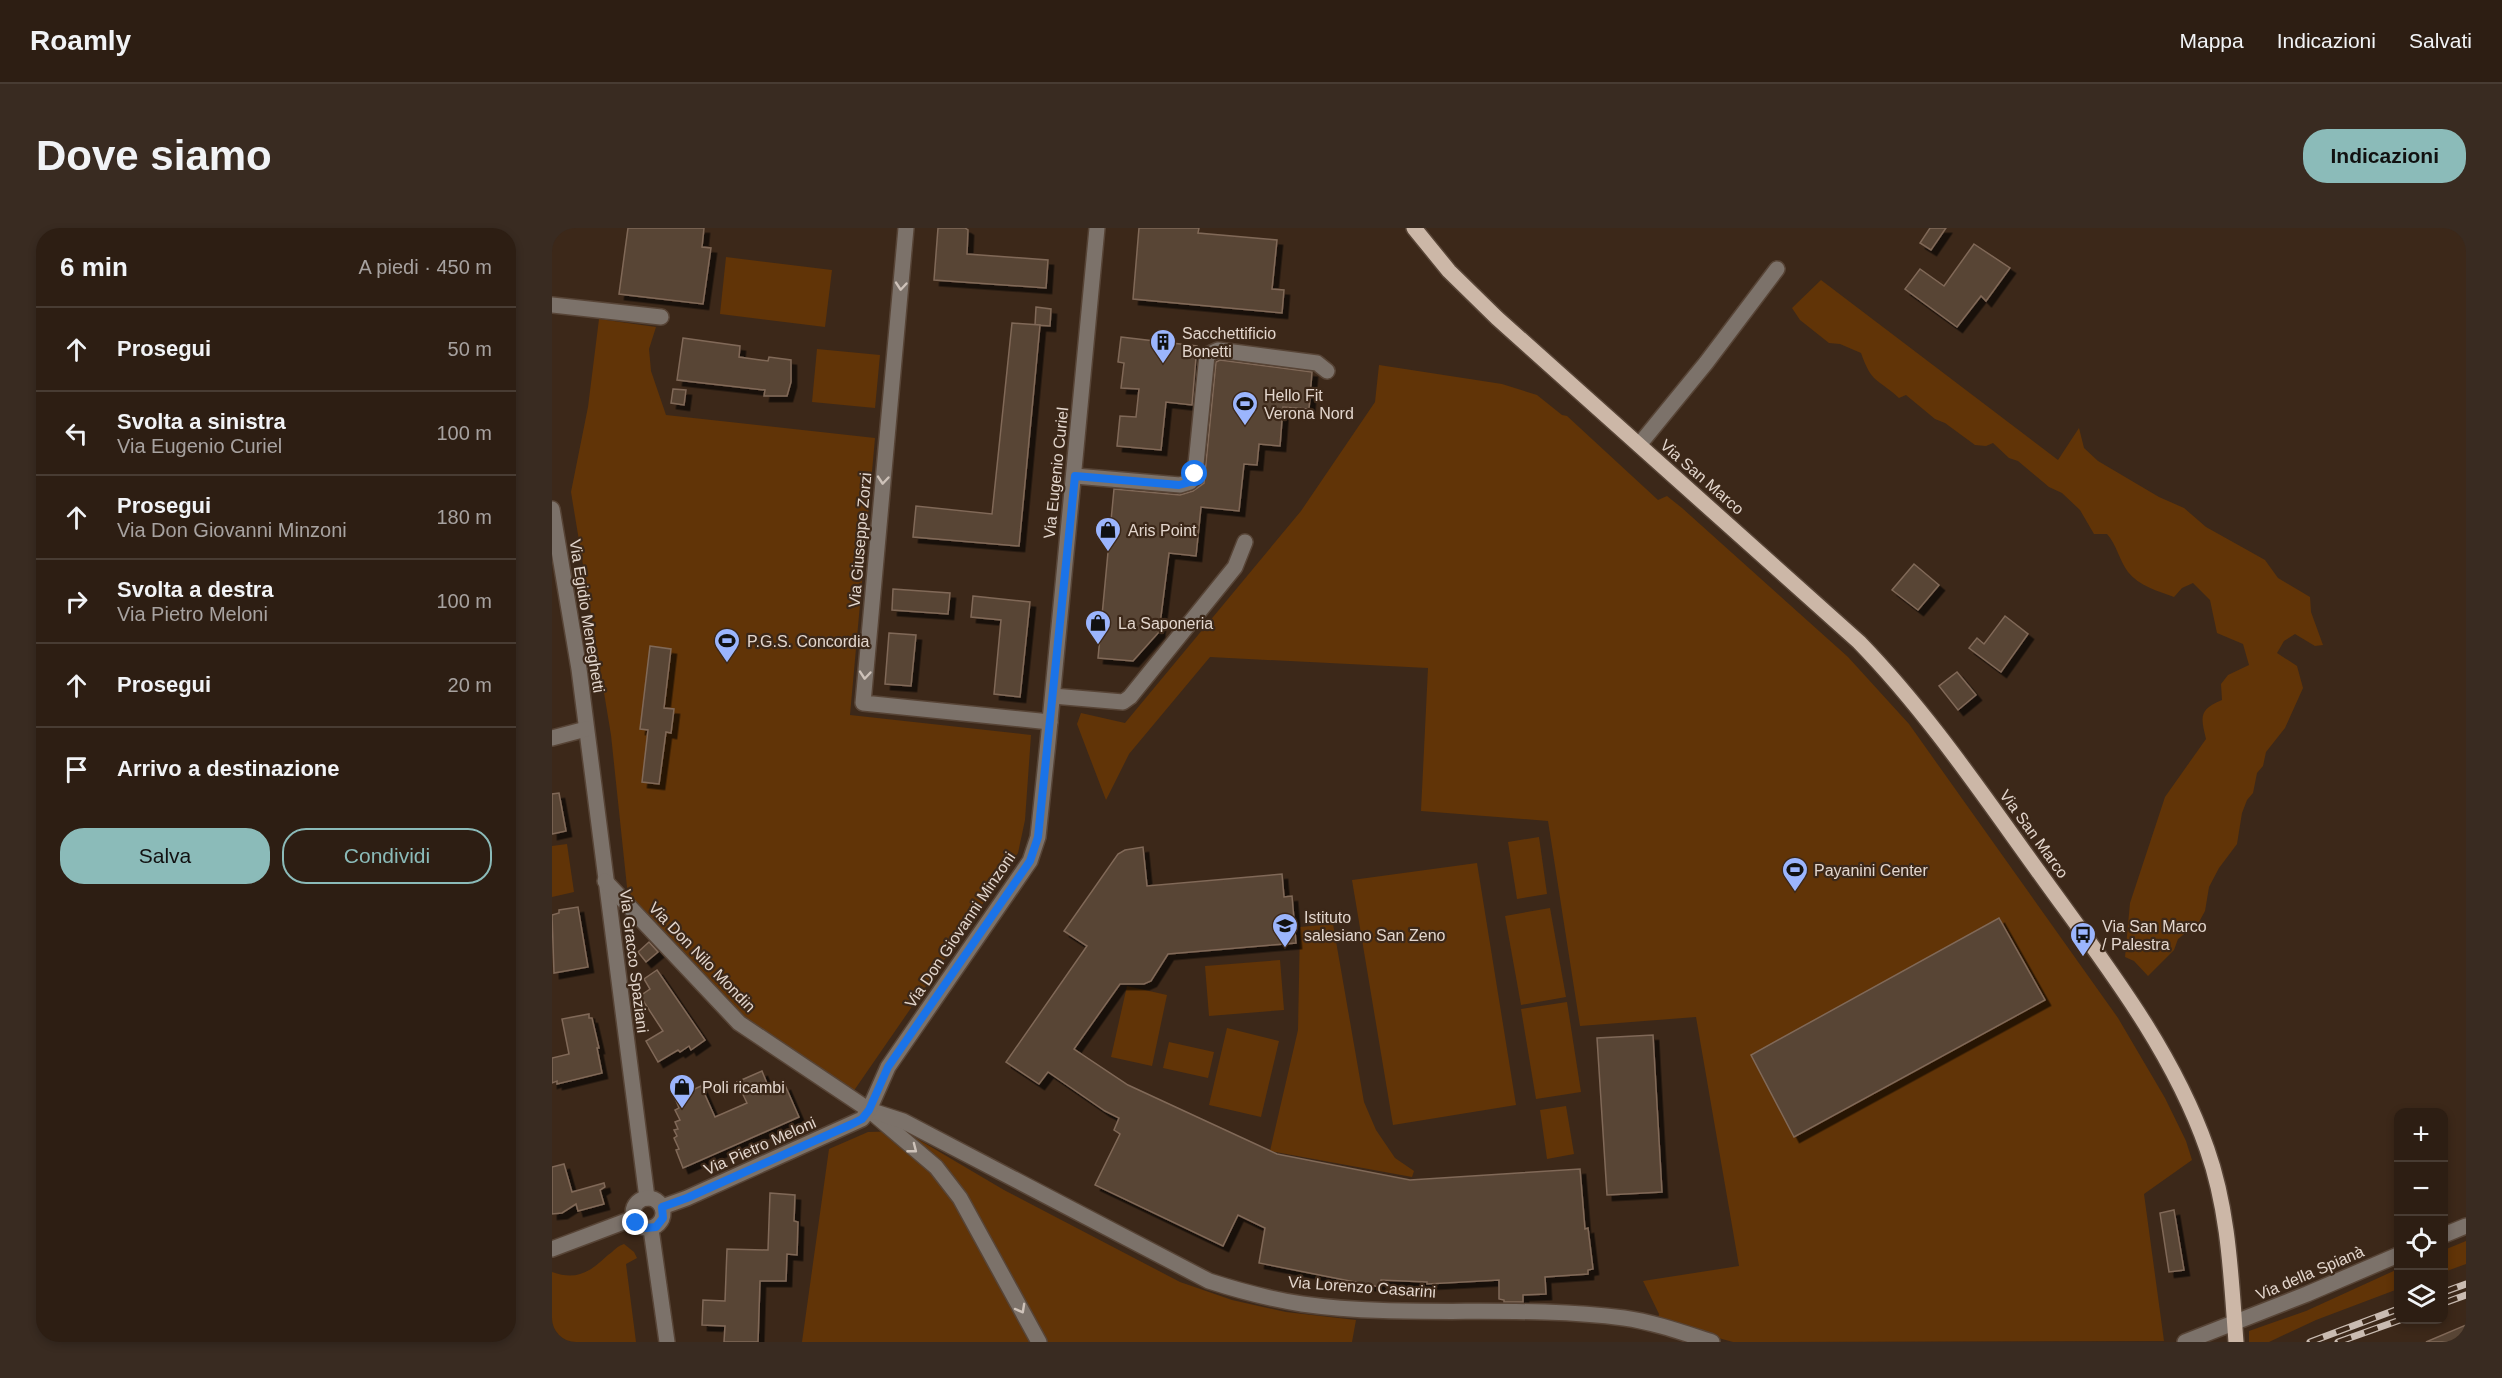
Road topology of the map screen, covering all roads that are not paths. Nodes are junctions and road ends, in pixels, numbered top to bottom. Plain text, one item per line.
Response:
1 (906, 228) edge
2 (1097, 228) edge
3 (1414, 228) edge
4 (1777, 269) dead end
5 (552, 305) edge
6 (660, 317) dead end
7 (1328, 371) dead end
8 (1639, 445) junction
9 (1075, 476) junction
10 (552, 509) edge
11 (1245, 542) dead end
12 (1053, 696) junction
13 (1050, 722) junction
14 (586, 729) junction
15 (552, 738) edge
16 (605, 881) junction
17 (869, 1110) junction
18 (647, 1198) junction
19 (662, 1207) junction
20 (634, 1218) junction
21 (2466, 1226) edge
22 (651, 1229) junction
23 (2448, 1233) edge
24 (552, 1249) edge
25 (2394, 1257) edge
26 (2235, 1324) junction
27 (667, 1342) edge
28 (1040, 1342) edge
29 (1712, 1342) edge
30 (2185, 1342) edge
31 (2236, 1342) edge

1 -> 13 street, Via Giuseppe Zorzi
2 - 9 street, Via Eugenio Curiel
3 - 8 main road, Via San Marco
4 - 8 street, Via San Marco
5 - 6 street
7 - 9 street
8 - 26 main road, Via San Marco
9 - 12 street, Via Eugenio Curiel
10 - 14 street, Via Egidio Meneghetti
11 - 12 street
12 - 13 street, Via Eugenio Curiel
13 - 17 street, Via Don Giovanni Minzoni
14 - 15 street
14 - 16 street, Via Gracco Spaziani
16 - 17 street, Via Don Nilo Mondin
16 - 18 street, Via Gracco Spaziani
17 - 19 street, Via Pietro Meloni
17 -> 28 street
17 - 29 street, Via Lorenzo Casarini
18 - 19 street
18 - 20 street
19 - 22 street
20 - 22 street
20 - 24 street
21 - 23 street
22 - 27 street
25 - 26 street, Via della Spianà
26 - 30 street
26 - 31 main road, Via San Marco

